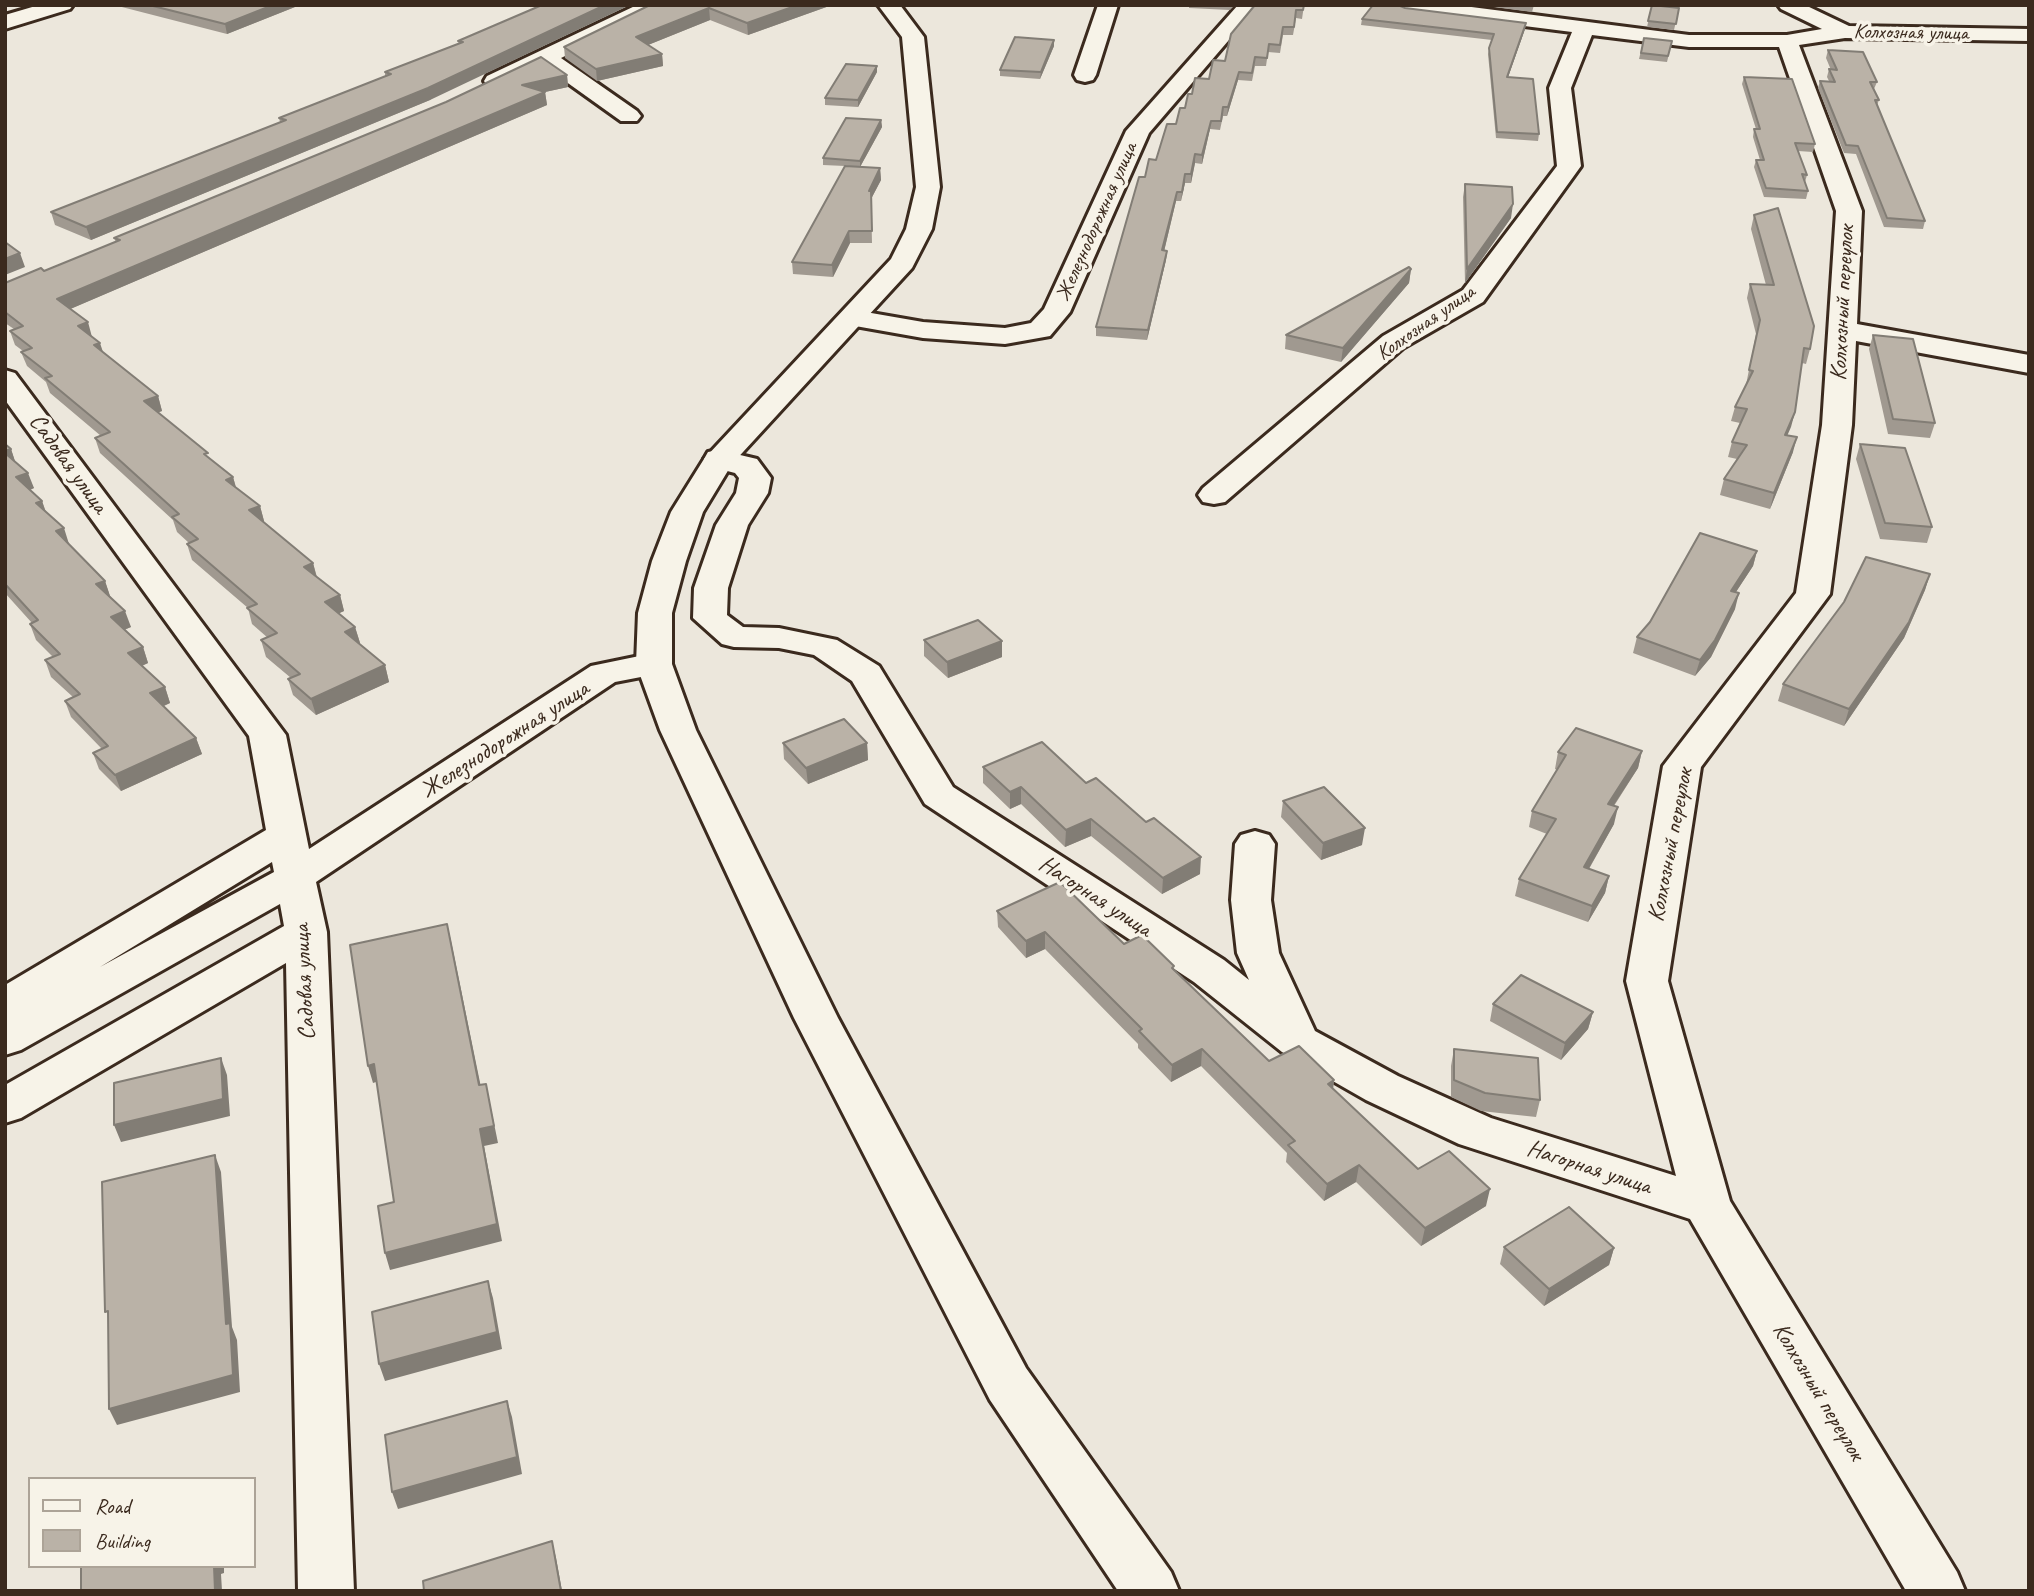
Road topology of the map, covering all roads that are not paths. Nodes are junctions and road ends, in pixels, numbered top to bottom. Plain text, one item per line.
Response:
1 (63, 5) edge
2 (654, 5) edge
3 (888, 5) edge
4 (1108, 5) edge
5 (1249, 5) edge
6 (1405, 5) edge
7 (5, 23) edge
8 (1787, 23) edge
9 (1584, 29) junction
10 (1845, 32) junction
11 (2029, 35) edge
12 (545, 57) junction
13 (1085, 75) dead end
14 (475, 90) edge
15 (629, 116) dead end
16 (854, 318) junction
17 (1842, 330) junction
18 (2029, 364) edge
19 (5, 379) edge
20 (719, 459) junction
21 (1214, 495) dead end
22 (654, 664) junction
23 (285, 836) junction
24 (1255, 844) dead end
25 (293, 879) junction
26 (306, 932) junction
27 (5, 1005) edge
28 (5, 1039) edge
29 (1298, 1041) junction
30 (5, 1106) edge
31 (1707, 1205) junction
32 (326, 1591) edge
33 (1151, 1591) edge
34 (1937, 1591) edge

1 - 7 street
2 - 12 street
3 - 16 street
4 - 13 street
5 - 16 street, Железнодорожная улица
6 - 9 street, Колхозная улица
8 - 9 street, Колхозная улица
8 - 10 street, Колхозная улица
8 - 10 street
8 - 17 street, Колхозный переулок
9 - 21 street, Колхозная улица
10 - 11 street, Колхозная улица
12 - 14 street
12 - 15 street
16 - 20 street
17 - 18 street
17 - 31 street, Колхозный переулок
19 - 23 street, Садовая улица
20 - 22 street
20 - 29 street, Нагорная улица
22 - 25 street, Железнодорожная улица
22 - 33 street
23 - 25 street, Садовая улица
23 - 27 street
24 - 29 street
25 - 26 street, Садовая улица
25 - 28 street, Железнодорожная улица
26 - 30 street
26 - 32 street, Садовая улица
29 - 31 street, Нагорная улица
31 - 34 street, Колхозный переулок

